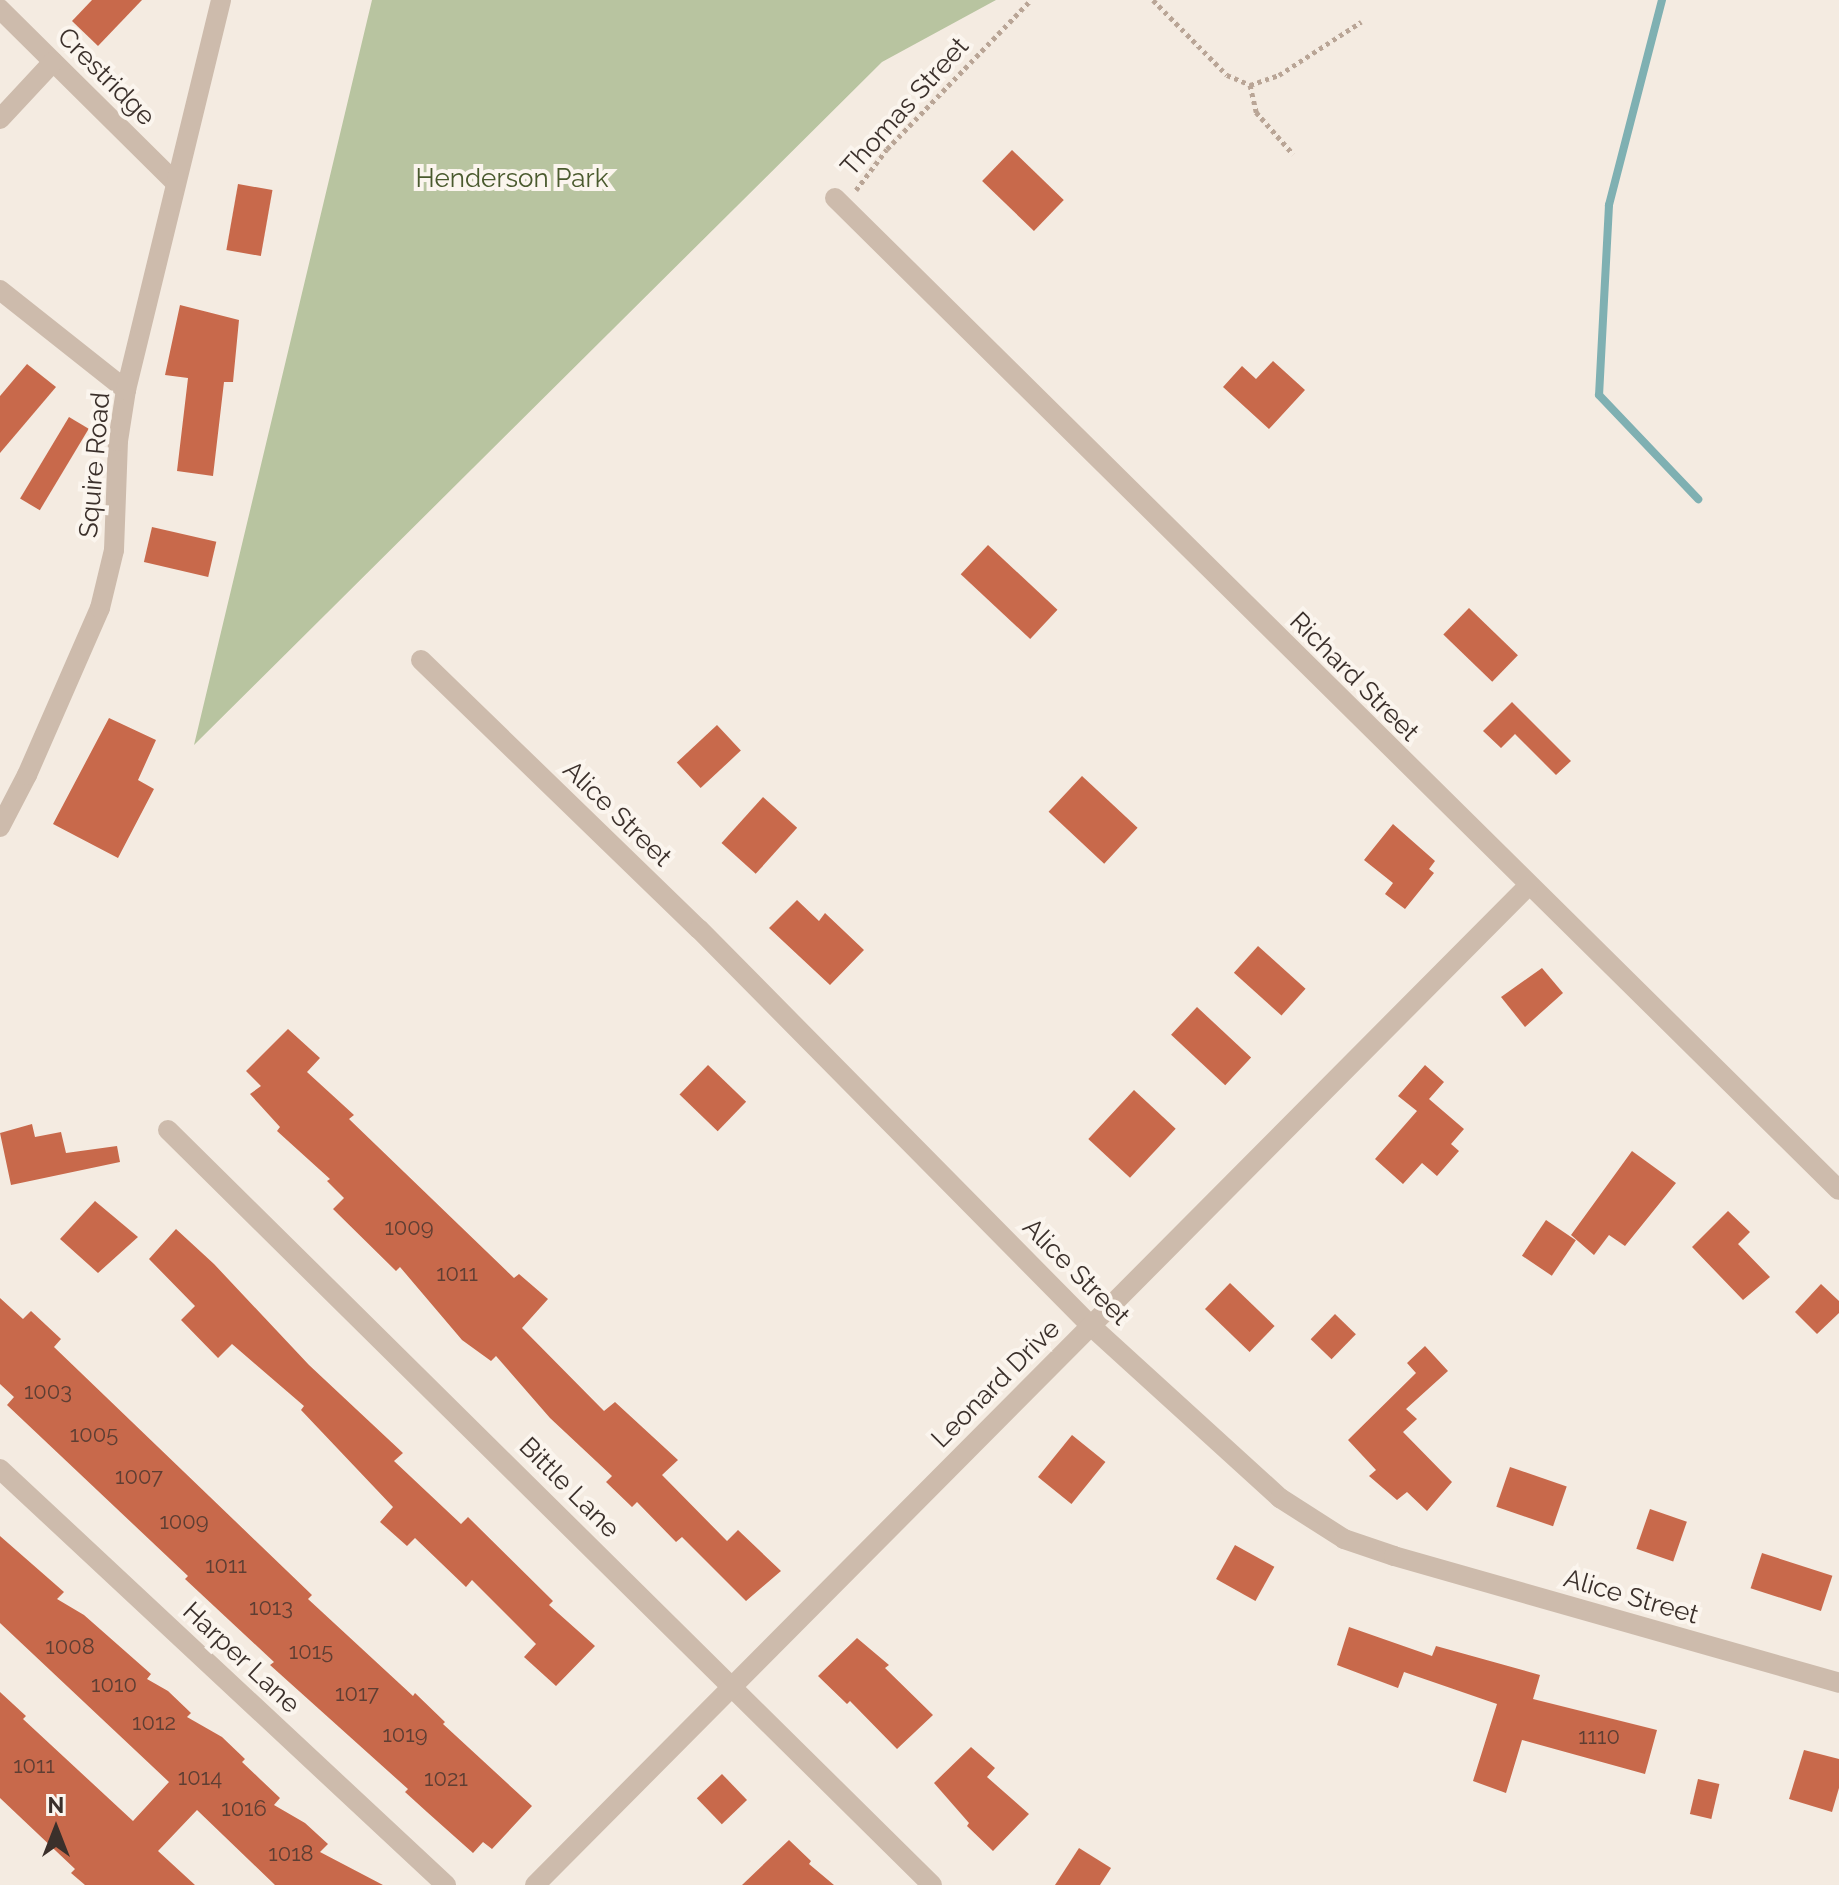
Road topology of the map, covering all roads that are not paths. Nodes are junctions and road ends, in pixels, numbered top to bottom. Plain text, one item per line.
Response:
1 (221, 0) edge
2 (0, 9) edge
3 (53, 62) junction
4 (0, 119) edge
5 (175, 182) junction
6 (839, 202) road end
7 (0, 290) edge
8 (126, 390) junction
9 (421, 660) dead end
10 (0, 827) edge
11 (1528, 886) junction
12 (168, 1130) dead end
13 (1839, 1190) edge
14 (1091, 1326) junction
15 (0, 1469) edge
16 (1839, 1683) edge
17 (733, 1686) junction
18 (446, 1885) edge
19 (535, 1885) edge
20 (932, 1885) edge

1 - 5 street, Squire Road
2 - 3 street, Crestridge
3 - 4 street
3 - 5 street, Crestridge
5 - 8 street, Squire Road
6 - 11 street, Richard Street
7 - 8 street
8 - 10 street, Squire Road
9 - 14 street, Alice Street
11 - 13 street, Richard Street
11 - 14 street, Leonard Drive
12 - 17 street, Bittle Lane
14 - 16 street, Alice Street
14 - 17 street, Leonard Drive
15 - 18 street, Harper Lane
17 - 19 street, Leonard Drive
17 - 20 street, Bittle Lane

